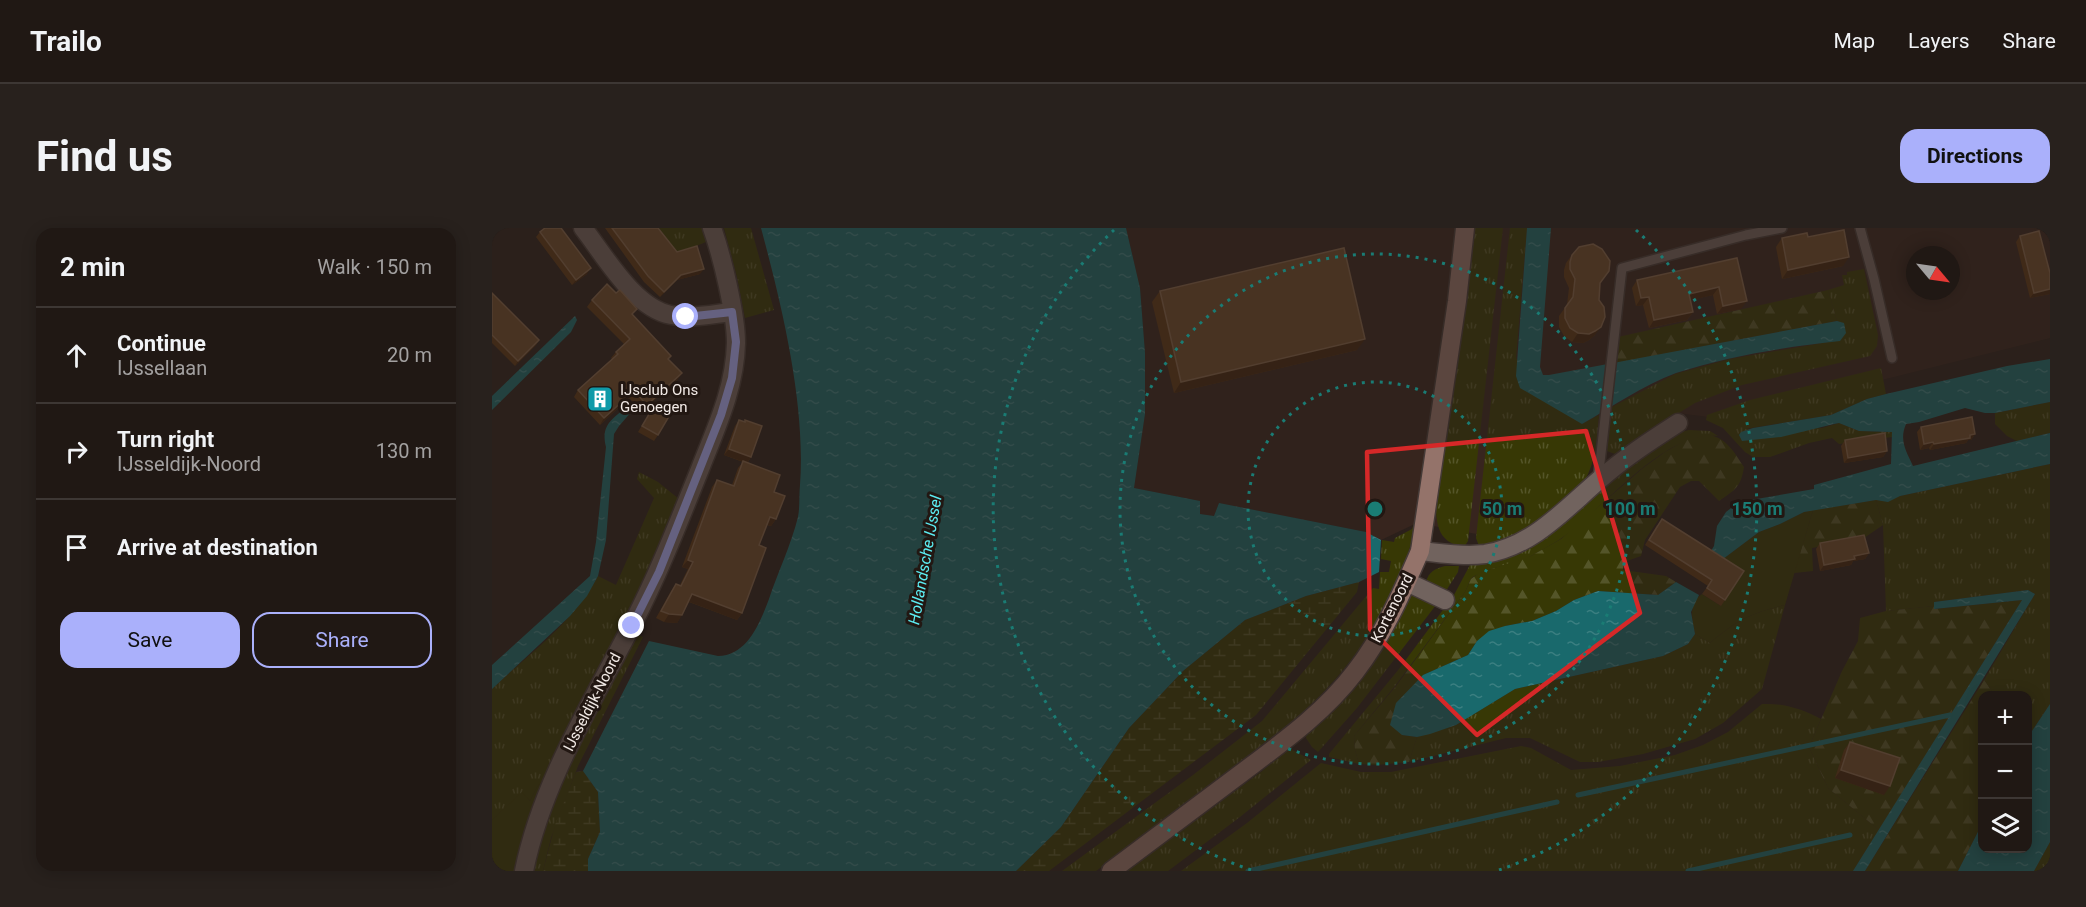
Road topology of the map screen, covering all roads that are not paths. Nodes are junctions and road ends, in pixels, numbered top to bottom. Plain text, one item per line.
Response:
1 (583, 228) edge
2 (712, 228) edge
3 (1465, 228) edge
4 (1782, 228) edge
5 (1860, 228) edge
6 (1745, 232) edge
7 (732, 312) junction
8 (1892, 358) dead end
9 (1678, 423) dead end
10 (1598, 481) junction
11 (1420, 551) junction
12 (1407, 582) junction
13 (1445, 600) dead end
14 (524, 871) edge
15 (1111, 871) edge

1 - 7 street
2 - 7 street, IJsseldijk-Noord
3 - 11 street, Kortenoord
4 - 6 lane
5 - 8 lane
6 - 10 lane
7 - 14 street, IJsseldijk-Noord
9 - 10 street
10 - 11 street
11 - 12 street, Kortenoord
12 - 13 street
12 - 15 street, Kortenoord

